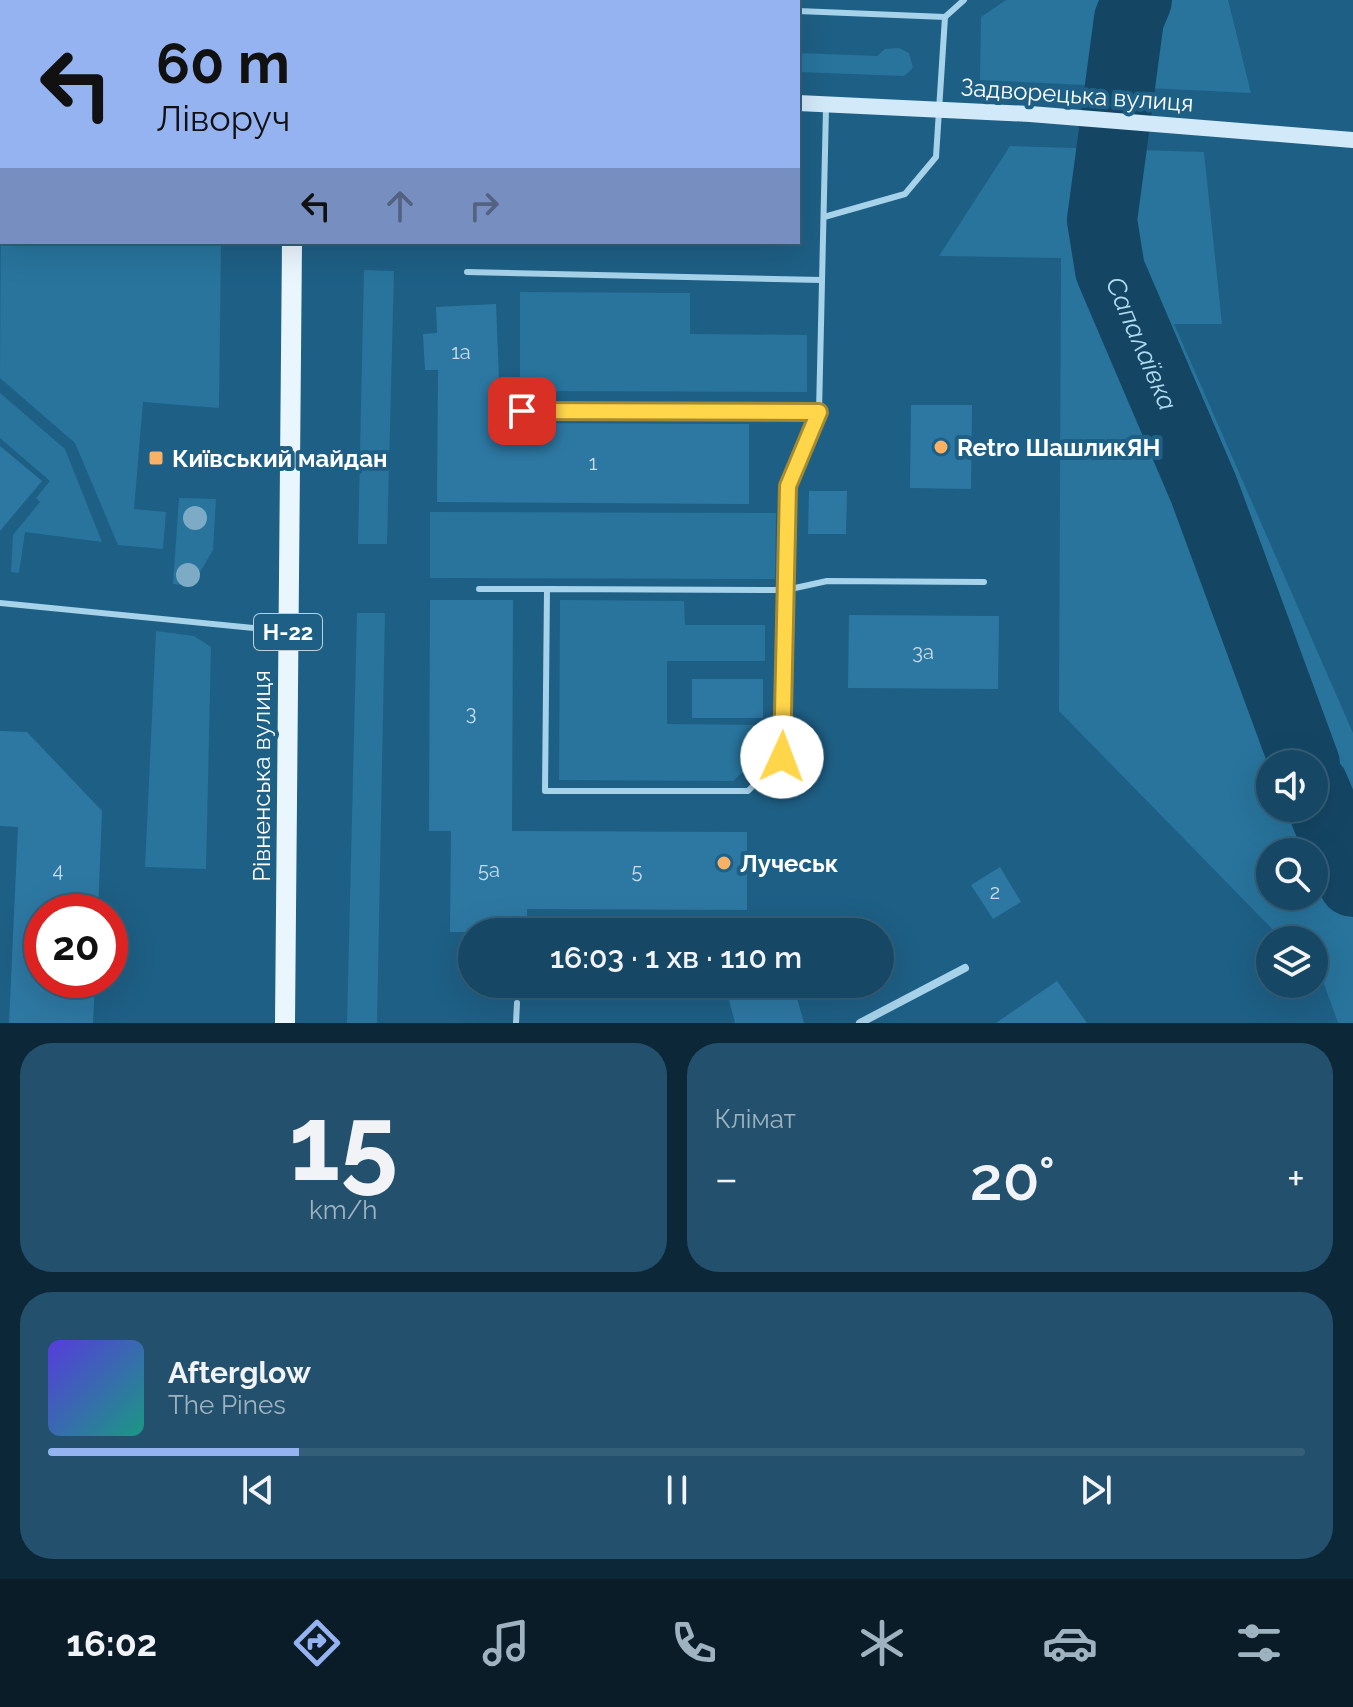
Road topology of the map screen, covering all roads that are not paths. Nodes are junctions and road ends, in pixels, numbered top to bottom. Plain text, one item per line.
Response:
1 (964, 0) edge
2 (800, 11) edge
3 (945, 17) junction
4 (800, 103) edge
5 (826, 104) junction
6 (940, 110) junction
7 (1346, 140) edge
8 (824, 217) junction
9 (292, 244) edge
10 (467, 272) dead end
11 (822, 280) junction
12 (492, 411) dead end
13 (819, 412) junction
14 (984, 582) dead end
15 (479, 589) dead end
16 (547, 589) junction
17 (786, 590) junction
18 (0, 603) edge
19 (288, 631) junction
20 (965, 968) dead end
21 (517, 1003) dead end
22 (285, 1023) edge
23 (516, 1023) edge
24 (860, 1023) edge

1 - 3 lane
2 - 3 lane
3 - 6 lane
4 - 5 main road, Задворецька вулиця
5 - 6 main road, Задворецька вулиця
5 - 8 lane
6 - 7 main road, Задворецька вулиця
6 - 8 lane
8 - 11 lane
9 - 19 main road, Рівненська вулиця / Н-22
10 - 11 lane
11 - 13 lane
12 - 13 lane
13 - 17 lane
14 - 17 lane
15 - 16 lane
16 - 17 lane
16 - 17 lane
18 - 19 lane
19 - 22 main road, Рівненська вулиця / Н-22
20 - 24 street
21 - 23 lane

